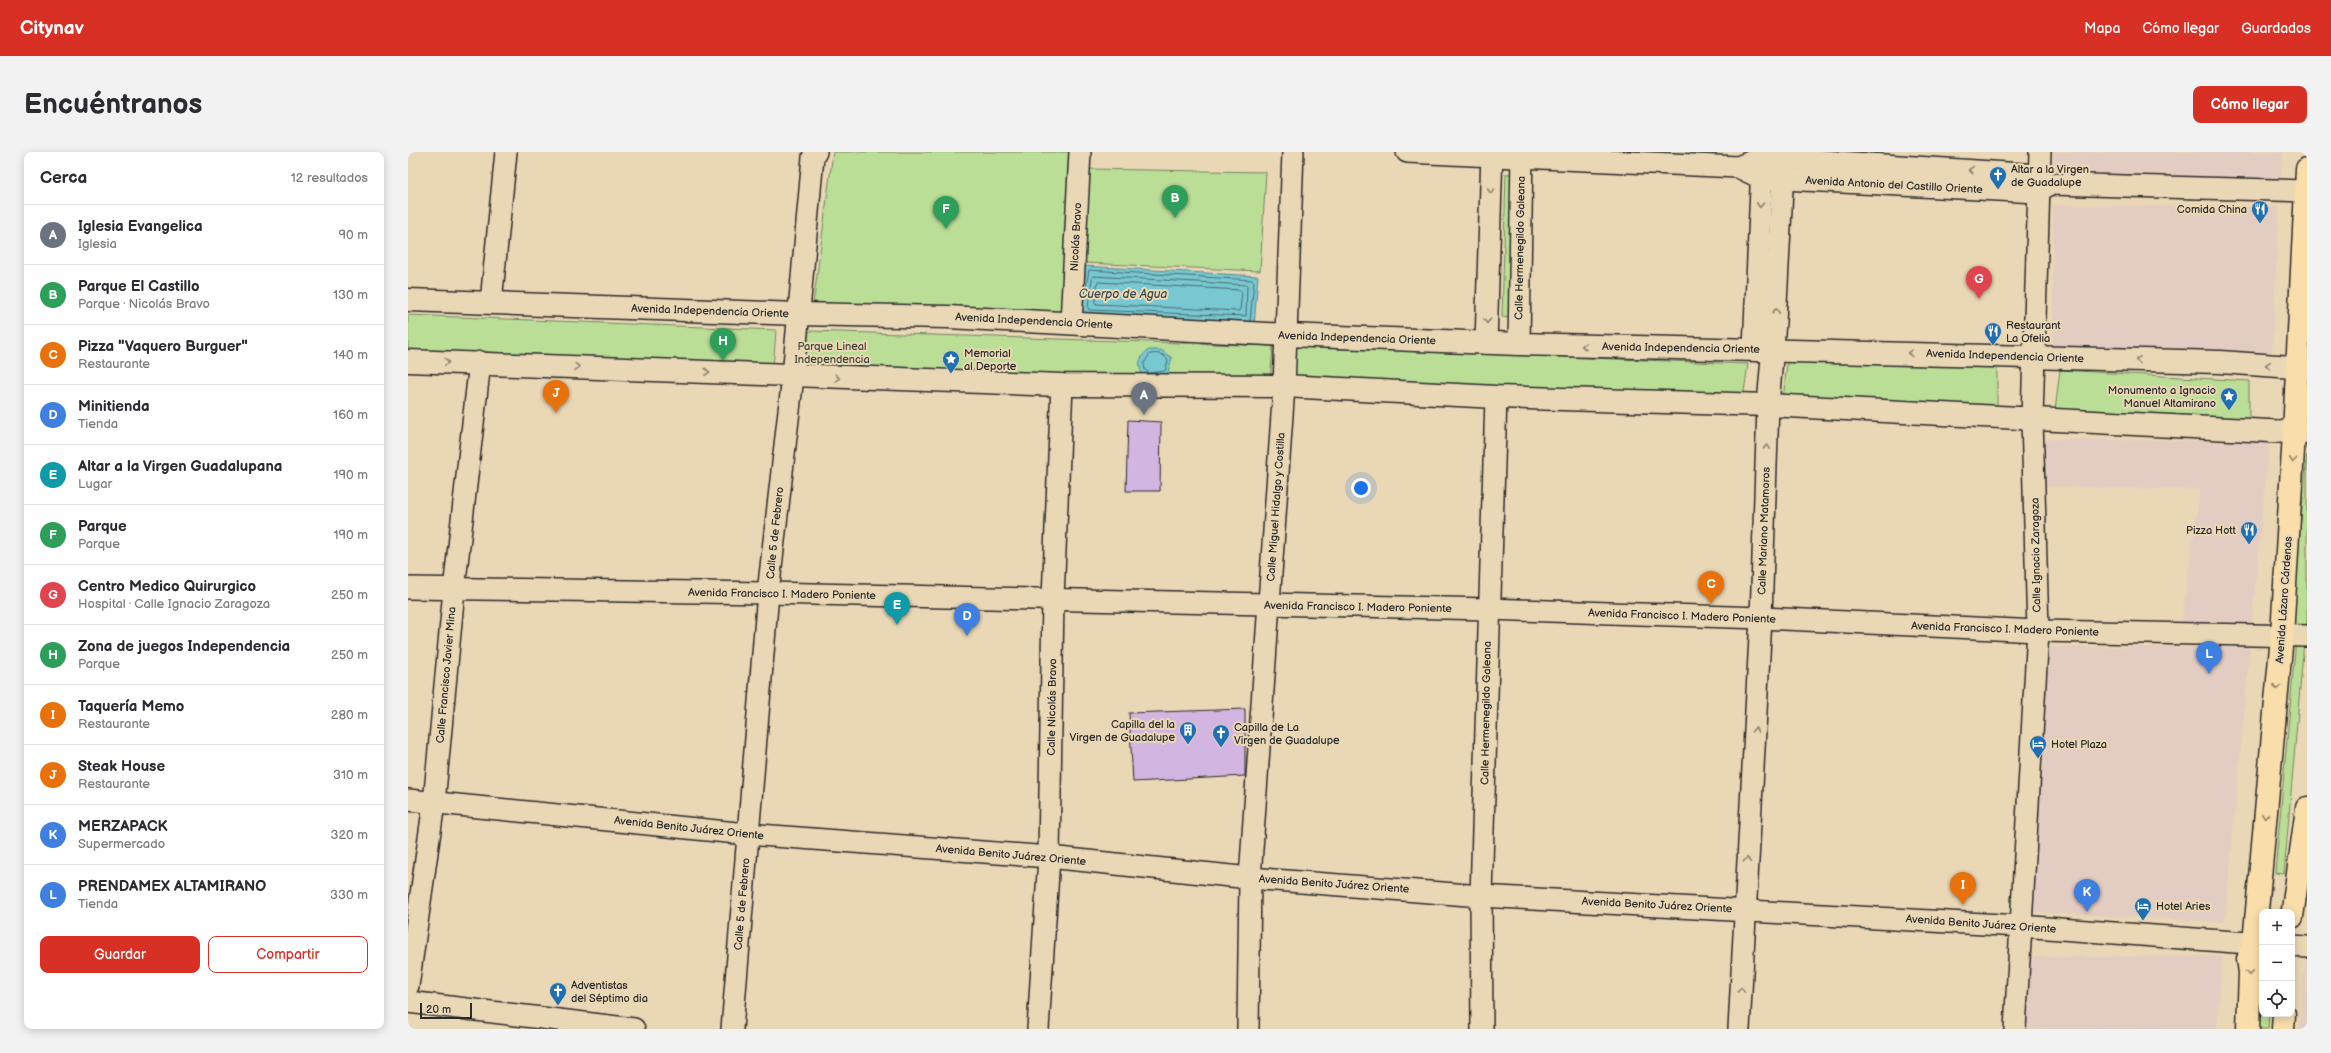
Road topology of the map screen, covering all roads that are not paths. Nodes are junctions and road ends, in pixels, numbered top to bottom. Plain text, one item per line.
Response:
1 (506, 152) edge
2 (1080, 152) edge
3 (1293, 152) edge
4 (1407, 152) edge
5 (2040, 152) edge
6 (814, 154) edge
7 (1492, 154) edge
8 (1762, 154) edge
9 (1522, 155) edge
10 (1784, 155) edge
11 (1738, 167) junction
12 (2307, 169) edge
13 (1925, 177) junction
14 (1761, 178) junction
15 (1782, 179) junction
16 (2042, 184) junction
17 (2306, 191) edge
18 (408, 300) edge
19 (492, 302) junction
20 (798, 314) junction
21 (1071, 323) junction
22 (1287, 335) junction
23 (1486, 342) junction
24 (1519, 344) junction
25 (1764, 349) junction
26 (2034, 357) junction
27 (408, 361) edge
28 (480, 362) junction
29 (2302, 367) edge
30 (793, 376) junction
31 (1062, 385) junction
32 (1284, 386) junction
33 (1496, 397) junction
34 (1768, 405) junction
35 (2032, 419) junction
36 (2301, 433) edge
37 (408, 588) edge
38 (454, 590) junction
39 (768, 593) junction
40 (1053, 598) junction
41 (1269, 606) junction
42 (1489, 609) junction
43 (1761, 618) junction
44 (2038, 632) junction
45 (2282, 636) junction
46 (2307, 636) edge
47 (408, 800) edge
48 (434, 803) junction
49 (2307, 808) edge
50 (747, 834) junction
51 (1049, 857) junction
52 (1250, 878) junction
53 (1481, 896) junction
54 (2293, 909) edge
55 (1744, 910) junction
56 (2020, 926) junction
57 (2258, 944) edge
58 (2295, 946) edge
59 (2307, 947) edge
60 (408, 986) edge
61 (408, 1002) edge
62 (2284, 1017) edge
63 (634, 1029) edge
64 (732, 1029) edge
65 (1038, 1029) edge
66 (1248, 1029) edge
67 (1482, 1029) edge
68 (1739, 1029) edge
69 (2015, 1029) edge
70 (2248, 1029) edge
71 (2283, 1029) edge

1 - 19 street
2 - 21 street, Nicolás Bravo
3 - 22 street, Calle Miguel Hidalgo y Costilla
4 - 7 street, Avenida Antonio del Castillo Oriente
5 - 16 street, Calle Ignacio Zaragoza
6 - 20 street, Calle 5 de Febrero
7 - 9 street, Avenida Antonio del Castillo Oriente
7 -> 23 street
8 - 10 street, Avenida Antonio del Castillo Oriente
8 - 11 street, Avenida Antonio del Castillo Oriente
8 - 14 street, Calle Mariano Matamoros
9 - 11 street, Avenida Antonio del Castillo Oriente
9 - 24 street, Calle Hermenegildo Galeana
10 - 13 street, Avenida Antonio del Castillo Oriente
10 - 15 street, Calle Mariano Matamoros
11 - 14 street, Avenida Antonio del Castillo Oriente
12 - 17 main road, Avenida Lázaro Cárdenas
13 - 15 street, Avenida Antonio del Castillo Oriente
13 - 16 street, Avenida Antonio del Castillo Oriente
14 - 15 street, Avenida Antonio del Castillo Oriente
14 -> 25 street, Calle Mariano Matamoros
25 -> 15 street, Calle Mariano Matamoros
16 - 17 street, Avenida Antonio del Castillo Oriente
16 - 26 street, Calle Ignacio Zaragoza
17 - 29 main road, Avenida Lázaro Cárdenas
18 - 19 street, Avenida Independencia Oriente
19 - 20 street, Avenida Independencia Oriente
20 - 21 street, Avenida Independencia Oriente
20 - 30 street, Calle 5 de Febrero
21 - 22 street, Avenida Independencia Oriente
22 - 23 street, Avenida Independencia Oriente
22 - 32 street, Calle Miguel Hidalgo y Costilla
23 - 24 street, Avenida Independencia Oriente
25 -> 24 street, Avenida Independencia Oriente
26 -> 25 street, Avenida Independencia Oriente
25 - 34 street, Calle Mariano Matamoros
29 -> 26 street, Avenida Independencia Oriente
26 - 35 street, Calle Ignacio Zaragoza
27 -> 28 street
28 -> 30 street
28 - 38 street, Calle Francisco Javier Mina
29 - 36 main road, Avenida Lázaro Cárdenas
30 -> 31 street
30 - 39 street, Calle 5 de Febrero
31 - 32 street
31 - 40 street, Calle Nicolás Bravo
32 - 33 street
32 - 41 street, Calle Miguel Hidalgo y Costilla
33 - 34 street
33 - 42 street, Calle Hermenegildo Galeana
34 - 35 street
43 -> 34 street, Calle Mariano Matamoros
35 - 36 street
35 - 44 street, Calle Ignacio Zaragoza
36 -> 45 main road, Avenida Lázaro Cárdenas
37 - 38 street, Avenida Francisco I. Madero Poniente
38 - 39 street, Avenida Francisco I. Madero Poniente
38 - 48 street, Calle Francisco Javier Mina
39 - 40 street, Avenida Francisco I. Madero Poniente
39 - 50 street, Calle 5 de Febrero
40 - 41 street, Avenida Francisco I. Madero Poniente
40 - 51 street, Calle Nicolás Bravo
41 - 42 street, Avenida Francisco I. Madero Poniente
41 - 52 street, Calle Miguel Hidalgo y Costilla
42 - 43 street, Avenida Francisco I. Madero Poniente
42 - 53 street, Calle Hermenegildo Galeana
43 - 44 street, Avenida Francisco I. Madero Poniente
55 -> 43 street, Calle Mariano Matamoros
44 - 45 street, Avenida Francisco I. Madero Poniente
44 - 56 street, Calle Ignacio Zaragoza
45 - 46 street, Avenida Francisco I. Madero Poniente
45 -> 57 main road, Avenida Lázaro Cárdenas
47 - 48 street, Avenida Benito Juárez Oriente
48 - 50 street, Avenida Benito Juárez Oriente
48 - 60 street, Calle Francisco Javier Mina
49 - 54 main road
50 - 51 street, Avenida Benito Juárez Oriente
50 - 64 street, Calle 5 de Febrero
51 - 52 street, Avenida Benito Juárez Oriente
51 - 65 street, Calle Nicolás Bravo
52 - 53 street, Avenida Benito Juárez Oriente
52 - 66 street, Calle Miguel Hidalgo y Costilla
53 - 55 street, Avenida Benito Juárez Oriente
53 - 67 street, Calle Hermenegildo Galeana
55 - 56 street, Avenida Benito Juárez Oriente
68 -> 55 street, Calle Mariano Matamoros
56 - 57 street, Avenida Benito Juárez Oriente
56 - 69 street, Calle Ignacio Zaragoza
57 -> 70 main road, Avenida Lázaro Cárdenas
58 - 59 street
61 - 63 street
62 - 71 main road

